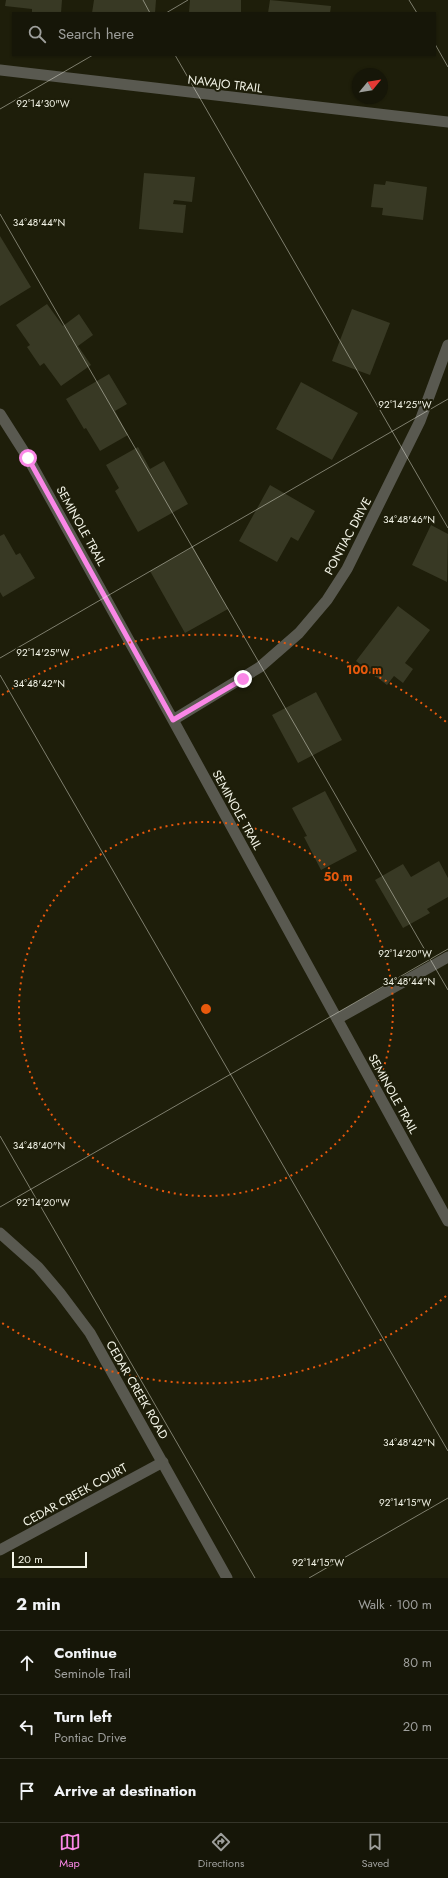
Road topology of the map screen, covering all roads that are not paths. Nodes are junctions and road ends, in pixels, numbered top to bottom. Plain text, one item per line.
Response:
1 (0, 70) edge
2 (448, 122) edge
3 (448, 345) edge
4 (0, 414) edge
5 (173, 720) junction
6 (448, 957) edge
7 (337, 1019) junction
8 (448, 1221) edge
9 (0, 1233) edge
10 (163, 1462) junction
11 (0, 1550) edge
12 (227, 1578) edge

1 - 2 street, NAVAJO TRAIL
3 - 5 street, PONTIAC DRIVE
4 - 5 street, SEMINOLE TRAIL
5 - 7 street, SEMINOLE TRAIL
6 - 7 street
7 - 8 street, SEMINOLE TRAIL
9 - 10 street, CEDAR CREEK ROAD
10 - 11 street, CEDAR CREEK COURT
10 - 12 street, CEDAR CREEK ROAD

